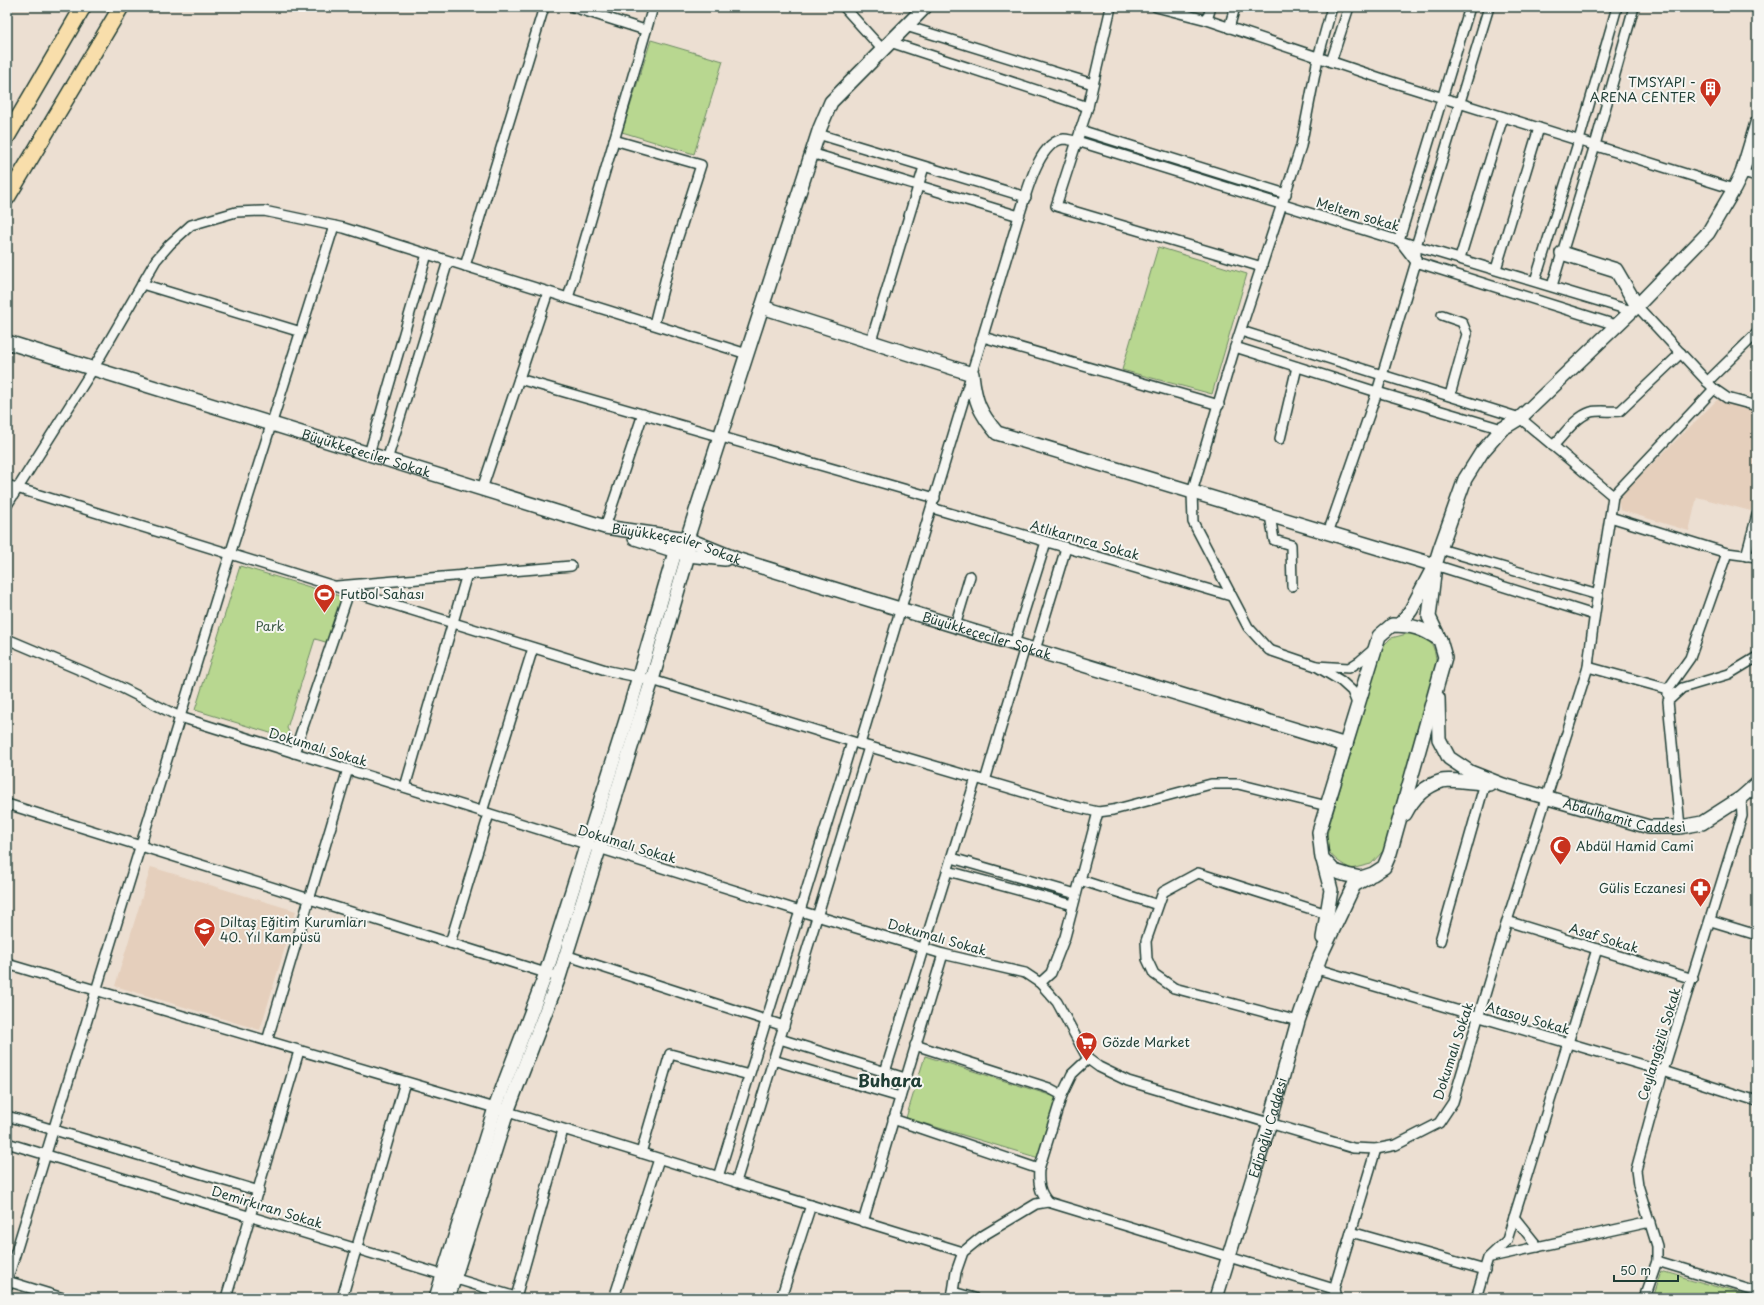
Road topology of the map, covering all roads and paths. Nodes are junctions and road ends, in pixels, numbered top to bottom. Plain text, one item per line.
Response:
1 (83, 7) edge
2 (121, 7) edge
3 (544, 7) edge
4 (573, 7) edge
5 (653, 7) edge
6 (844, 7) edge
7 (925, 7) edge
8 (1112, 7) edge
9 (1156, 7) edge
10 (1211, 7) edge
11 (1235, 7) edge
12 (1332, 7) edge
13 (1349, 7) edge
14 (1470, 7) edge
15 (1489, 7) edge
16 (1617, 7) edge
17 (1634, 7) edge
18 (1207, 20) junction
19 (906, 26) junction
20 (1229, 28) junction
21 (646, 30) junction
22 (886, 46) junction
23 (1318, 58) junction
24 (1331, 62) junction
25 (1093, 84) junction
26 (1442, 98) junction
27 (1459, 102) junction
28 (1088, 107) junction
29 (1503, 117) junction
30 (1757, 123) edge
31 (1539, 128) junction
32 (1080, 130) junction
33 (818, 134) junction
34 (7, 137) edge
35 (614, 140) junction
36 (1580, 140) junction
37 (1077, 141) junction
38 (1595, 145) junction
39 (811, 153) junction
40 (924, 167) junction
41 (1742, 173) junction
42 (1757, 177) edge
43 (919, 185) junction
44 (1734, 189) junction
45 (1286, 194) junction
46 (1026, 197) junction
47 (7, 198) edge
48 (1282, 205) junction
49 (1019, 216) junction
50 (334, 226) junction
51 (1399, 240) junction
52 (1416, 246) junction
53 (1562, 253) junction
54 (427, 254) junction
55 (1460, 258) junction
56 (448, 261) junction
57 (1416, 262) junction
58 (465, 266) junction
59 (1262, 267) junction
60 (1496, 269) junction
61 (1535, 282) junction
62 (142, 284) junction
63 (1552, 286) junction
64 (548, 292) junction
65 (568, 298) junction
66 (762, 307) junction
67 (1634, 309) junction
68 (1442, 315) dead end
69 (654, 324) junction
70 (1616, 325) junction
71 (1241, 331) junction
72 (301, 332) junction
73 (1757, 333) edge
74 (983, 337) junction
75 (871, 341) junction
76 (7, 342) edge
77 (1235, 347) junction
78 (1681, 353) junction
79 (746, 354) junction
80 (1297, 367) junction
81 (93, 369) junction
82 (972, 374) junction
83 (1381, 374) junction
84 (518, 379) junction
85 (1707, 382) junction
86 (1714, 389) junction
87 (1376, 392) junction
88 (1450, 395) junction
89 (1219, 405) junction
90 (1757, 406) edge
91 (643, 414) junction
92 (1520, 418) junction
93 (271, 424) junction
94 (1502, 429) junction
95 (720, 436) junction
96 (1280, 439) dead end
97 (1553, 446) junction
98 (369, 454) junction
99 (387, 460) junction
100 (7, 485) edge
101 (17, 488) junction
102 (482, 489) junction
103 (1192, 492) junction
104 (1613, 496) junction
105 (935, 498) junction
106 (7, 505) edge
107 (932, 508) junction
108 (1270, 515) junction
109 (1757, 515) edge
110 (1610, 517) junction
111 (605, 527) junction
112 (1328, 533) junction
113 (686, 539) junction
114 (1046, 542) junction
115 (1066, 548) junction
116 (1440, 549) junction
117 (675, 552) junction
118 (1727, 553) junction
119 (230, 554) junction
120 (688, 556) junction
121 (1746, 556) junction
122 (1757, 557) edge
123 (738, 560) junction
124 (1435, 565) junction
125 (571, 566) dead end
126 (467, 574) junction
127 (970, 576) dead end
128 (332, 586) junction
129 (1292, 586) dead end
130 (350, 592) junction
131 (1598, 595) junction
132 (1231, 596) junction
133 (902, 610) junction
134 (1594, 615) junction
135 (453, 624) junction
136 (1400, 625) junction
137 (955, 626) junction
138 (7, 639) edge
139 (1440, 640) junction
140 (1025, 647) junction
141 (533, 648) junction
142 (1375, 648) junction
143 (1757, 657) edge
144 (1316, 666) junction
145 (1588, 667) junction
146 (639, 677) junction
147 (652, 680) junction
148 (1437, 686) junction
149 (1668, 690) junction
150 (1668, 701) junction
151 (1358, 706) junction
152 (180, 717) junction
153 (861, 744) junction
154 (1346, 745) junction
155 (294, 753) junction
156 (348, 769) junction
157 (981, 780) junction
158 (1485, 783) junction
159 (1757, 784) edge
160 (1503, 785) junction
161 (405, 787) junction
162 (1757, 794) edge
163 (1546, 798) junction
164 (1741, 798) junction
165 (7, 804) edge
166 (1327, 806) junction
167 (1098, 812) junction
168 (486, 813) junction
169 (1680, 827) junction
170 (1394, 839) junction
171 (141, 846) junction
172 (593, 846) junction
173 (952, 858) junction
174 (1322, 858) junction
175 (948, 871) junction
176 (1373, 874) junction
177 (1080, 880) junction
178 (1076, 894) junction
179 (310, 899) junction
180 (1158, 904) junction
181 (1073, 905) junction
182 (800, 911) junction
183 (1327, 914) junction
184 (817, 916) junction
185 (1507, 921) junction
186 (1711, 921) junction
187 (1757, 935) edge
188 (1440, 941) dead end
189 (450, 943) junction
190 (924, 948) junction
191 (1597, 949) junction
192 (943, 954) junction
193 (565, 955) junction
194 (1318, 963) junction
195 (7, 964) edge
196 (546, 973) junction
197 (559, 977) junction
198 (1693, 979) junction
199 (1040, 983) junction
200 (96, 990) junction
201 (1478, 1017) junction
202 (766, 1020) junction
203 (1298, 1021) junction
204 (784, 1026) junction
205 (780, 1039) junction
206 (267, 1041) junction
207 (1568, 1043) junction
208 (915, 1045) junction
209 (299, 1051) junction
210 (1088, 1059) junction
211 (773, 1060) junction
212 (1663, 1071) junction
213 (885, 1072) junction
214 (749, 1075) junction
215 (905, 1078) junction
216 (405, 1082) junction
217 (1062, 1095) junction
218 (900, 1097) junction
219 (1757, 1101) edge
220 (501, 1110) junction
221 (7, 1116) edge
222 (893, 1119) junction
223 (1270, 1122) junction
224 (54, 1130) junction
225 (564, 1130) junction
226 (7, 1143) edge
227 (1376, 1149) junction
228 (641, 1154) junction
229 (46, 1155) junction
230 (659, 1159) junction
231 (1039, 1169) junction
232 (718, 1177) junction
233 (736, 1182) junction
234 (259, 1191) junction
235 (1048, 1202) junction
236 (810, 1205) junction
237 (251, 1216) junction
238 (1514, 1217) junction
239 (863, 1222) junction
240 (1650, 1222) junction
241 (1351, 1232) junction
242 (1538, 1247) junction
243 (357, 1248) junction
244 (962, 1252) junction
245 (1229, 1256) junction
246 (1488, 1258) junction
247 (1657, 1261) junction
248 (9, 1266) edge
249 (1485, 1270) junction
250 (448, 1278) junction
251 (7, 1281) edge
252 (1757, 1291) edge
253 (1335, 1294) edge
254 (953, 1295) edge
255 (63, 1298) edge
256 (226, 1298) edge
257 (342, 1298) edge
258 (436, 1298) edge
259 (448, 1298) edge
260 (517, 1298) edge
261 (614, 1298) edge
262 (781, 1298) edge
263 (974, 1298) edge
264 (1216, 1298) edge
265 (1476, 1298) edge
266 (1644, 1298) edge

1 - 34 main road
2 - 47 main road
3 - 58 street
4 - 21 street
5 - 21 street
6 - 22 street
7 - 19 street
8 - 25 street
9 - 18 street
10 - 18 street
11 - 20 street
12 - 23 street
13 - 24 street
14 - 26 street
15 - 27 street
16 - 36 street
17 - 38 street
18 - 20 street
19 - 22 street
19 - 25 street
20 - 23 street
21 - 35 street
22 - 28 street
22 - 33 street
23 - 24 street
23 - 45 street
24 - 26 street
25 - 28 street
26 - 27 street
26 - 51 street
27 - 29 street
27 - 52 street
28 - 32 street
29 - 31 street
29 - 55 street
30 - 41 street
31 - 36 street
31 - 60 street
32 - 37 street
32 - 45 street
33 - 39 street
33 - 40 street
35 - 65 street
35 - 69 street
36 - 38 street
36 - 61 street
37 - 46 street
37 - 48 street, Meltem sokak
37 - 59 street
38 - 44 street
38 - 53 street
39 - 43 street
39 - 66 street
40 - 43 street
40 - 46 street
41 - 42 street
41 - 44 street
43 - 49 street
43 - 75 street
44 - 67 street
45 - 48 street
46 - 49 street
48 - 51 street, Meltem sokak
48 - 59 street
49 - 74 street
50 - 54 street
50 - 62 street
50 - 72 street
51 - 52 street, Meltem sokak
51 - 57 street
52 - 55 street, Meltem sokak
52 - 57 street
53 - 63 street
53 - 67 street
54 - 56 street
54 - 98 street
55 - 60 street, Meltem sokak
56 - 58 street
56 - 99 street
57 - 70 street
57 - 83 street
58 - 64 street
59 - 71 street
60 - 61 street, Meltem sokak
61 - 63 street, Meltem sokak
62 - 72 street
62 - 81 street
63 - 67 street, Meltem sokak
64 - 65 street
64 - 84 street
65 - 69 street
66 - 75 street
66 - 79 street
67 - 70 street
67 - 78 street
68 - 88 street
69 - 79 street
70 - 92 street
71 - 77 street
71 - 83 street
72 - 93 street
73 - 85 street
74 - 82 street
74 - 89 street
75 - 82 street
76 - 81 street, Büyükkeçeciler Sokak
77 - 80 street
77 - 89 street
78 - 85 street
78 - 97 street
79 - 95 street
80 - 87 street
80 - 96 street
81 - 93 street, Büyükkeçeciler Sokak
81 - 101 street
82 - 103 street
82 - 105 street
83 - 87 street
83 - 88 street
84 - 91 street
84 - 102 street
85 - 86 street
86 - 90 street
86 - 104 street
87 - 94 street
87 - 112 street
88 - 92 street
89 - 103 street
91 - 95 street
91 - 111 street
92 - 94 street
92 - 97 street
93 - 98 street, Büyükkeçeciler Sokak
93 - 119 street
94 - 116 street
95 - 105 street
95 - 113 street
97 - 104 street
98 - 99 street, Büyükkeçeciler Sokak
99 - 102 street, Büyükkeçeciler Sokak
100 - 101 street
101 - 106 street
101 - 119 street
102 - 111 street, Büyükkeçeciler Sokak
103 - 108 street
103 - 132 street
104 - 110 street, Dokumalı Sokak
105 - 107 street
107 - 114 street, Atlıkarınca Sokak
107 - 133 street
108 - 112 street
108 - 129 street
109 - 121 street
110 - 118 street
110 - 131 street, Dokumalı Sokak
111 - 113 street, Büyükkeçeciler Sokak
111 - 117 street
112 - 124 street
113 - 117 street
113 - 120 street
113 - 123 street, Büyükkeçeciler Sokak
114 - 115 street, Atlıkarınca Sokak
114 - 140 street
115 - 132 street, Atlıkarınca Sokak
115 - 140 street
116 - 124 street
116 - 131 street
117 - 120 street
117 - 146 street
118 - 121 street
118 - 149 street
119 - 128 street
119 - 152 street
120 - 123 street
120 - 147 street
121 - 122 street
123 - 133 street, Büyükkeçeciler Sokak
124 - 134 street
124 - 136 street
124 - 139 street
125 - 126 street
126 - 128 street
126 - 135 street
127 - 137 street
128 - 130 street
130 - 135 street
130 - 155 street
131 - 134 street, Dokumalı Sokak
132 - 144 street
133 - 137 street, Büyükkeçeciler Sokak
133 - 153 street
134 - 145 street, Dokumalı Sokak
135 - 141 street
135 - 161 street
136 - 139 street
136 - 142 street
137 - 140 street, Büyükkeçeciler Sokak
138 - 152 street, Dokumalı Sokak
139 - 148 street
140 - 154 street, Büyükkeçeciler Sokak
140 - 157 street
141 - 146 street
141 - 168 street
142 - 144 street
142 - 151 street
143 - 150 street
144 - 151 street
145 - 149 street
145 - 163 street, Dokumalı Sokak
146 - 147 street
146 - 172 street
147 - 153 street
147 - 172 street
148 - 160 street
148 - 170 street
149 - 150 street
150 - 169 street
151 - 154 street
152 - 155 street, Dokumalı Sokak
152 - 171 street
153 - 157 street
153 - 182 street
153 - 184 street
154 - 166 street
155 - 156 street, Dokumalı Sokak
156 - 161 street, Dokumalı Sokak
156 - 179 street
157 - 167 street
157 - 173 street
158 - 160 street
158 - 170 street
158 - 188 street
159 - 164 street
160 - 163 street, Abdulhamit Caddesi
161 - 168 street, Dokumalı Sokak
162 - 164 street
163 - 169 street, Abdulhamit Caddesi
163 - 185 street, Dokumalı Sokak
164 - 169 street, Abdulhamit Caddesi
164 - 186 street, Ceylangözlü Sokak
165 - 171 street
166 - 167 street
166 - 174 street
167 - 177 street
168 - 172 street, Dokumalı Sokak
168 - 189 street
170 - 176 street
171 - 179 street
171 - 200 street
172 - 182 street, Dokumalı Sokak
172 - 193 street
172 - 196 street
173 - 175 street
173 - 178 street
174 - 176 street
174 - 183 street
175 - 181 street
175 - 190 street
176 - 194 street
177 - 178 street
177 - 180 street
178 - 181 street
179 - 189 street
179 - 206 street
180 - 183 street
180 - 203 street
181 - 199 street
182 - 184 street, Dokumalı Sokak
182 - 202 street
183 - 194 street
184 - 190 street, Dokumalı Sokak
184 - 204 street
185 - 191 street, Asaf Sokak
185 - 201 street, Dokumalı Sokak
186 - 187 street
186 - 198 street, Ceylangözlü Sokak
189 - 196 street
190 - 192 street, Dokumalı Sokak
190 - 213 street
191 - 198 street, Asaf Sokak
191 - 207 street
192 - 199 street, Dokumalı Sokak
192 - 208 street
193 - 197 street
193 - 202 street
194 - 201 street, Atasoy Sokak
194 - 203 street, Edipoğlu Caddesi
195 - 200 street
196 - 197 street
196 - 220 street
197 - 220 street
198 - 212 street, Ceylangözlü Sokak
199 - 210 street, Dokumalı Sokak
200 - 206 street
200 - 224 street
201 - 207 street, Atasoy Sokak
201 - 227 street, Dokumalı Sokak
202 - 204 street
202 - 214 street
203 - 223 street, Edipoğlu Caddesi
204 - 205 street
205 - 211 street
205 - 213 street
206 - 209 street
207 - 212 street, Atasoy Sokak
207 - 238 street
208 - 215 street
208 - 217 street
209 - 216 street
209 - 234 street
210 - 217 street
210 - 223 street, Dokumalı Sokak
211 - 218 street
211 - 233 street
212 - 219 street, Atasoy Sokak
212 - 240 street, Ceylangözlü Sokak
213 - 215 street
214 - 228 street
214 - 232 street
215 - 218 street
216 - 220 street
216 - 243 street
217 - 231 street
218 - 222 street
220 - 225 street
220 - 250 street
221 - 224 street
222 - 231 street
222 - 239 street
223 - 227 street, Dokumalı Sokak
223 - 245 street, Edipoğlu Caddesi
224 - 229 street
224 - 234 street
225 - 228 street
225 - 260 street
226 - 229 street, Demirkıran Sokak
227 - 241 street
228 - 230 street
229 - 237 street, Demirkıran Sokak
229 - 248 street
230 - 232 street
230 - 261 street
231 - 235 street
232 - 233 street
233 - 236 street
234 - 237 street
235 - 244 street
235 - 245 street
236 - 239 street
236 - 262 street
237 - 243 street, Demirkıran Sokak
237 - 256 street
238 - 242 street
238 - 246 street
239 - 244 street
240 - 242 street
240 - 247 street, Ceylangözlü Sokak
241 - 249 street
241 - 253 street
242 - 246 street
243 - 250 street, Demirkıran Sokak
243 - 257 street
244 - 254 street
245 - 253 street
245 - 264 street, Edipoğlu Caddesi
246 - 249 street
247 - 252 street
247 - 266 street, Ceylangözlü Sokak
248 - 251 street
249 - 265 street
250 - 258 street
250 - 259 street
250 - 260 street, Demirkıran Sokak
251 - 255 street
254 - 263 street

